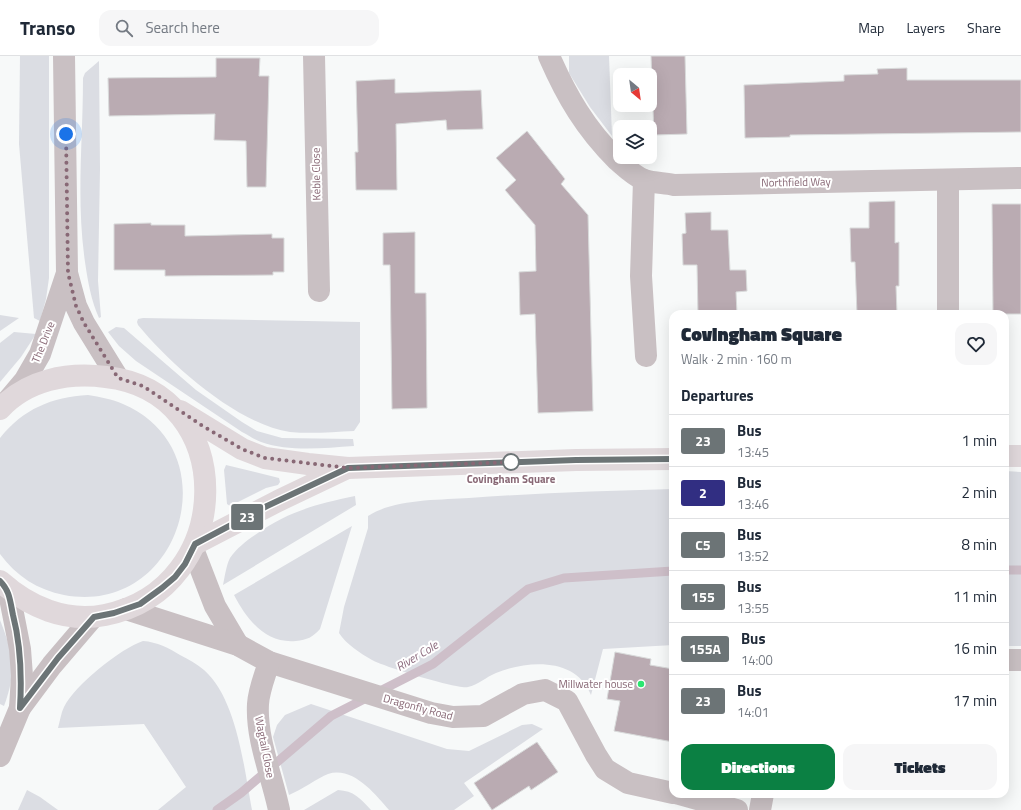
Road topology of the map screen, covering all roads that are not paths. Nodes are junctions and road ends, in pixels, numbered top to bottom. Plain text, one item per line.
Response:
1 (64, 56) edge
2 (314, 56) edge
3 (549, 56) edge
4 (1021, 178) edge
5 (644, 180) junction
6 (948, 180) junction
7 (68, 273) junction
8 (319, 291) dead end
9 (948, 310) edge
10 (646, 356) dead end
11 (118, 378) junction
12 (171, 404) junction
13 (3, 406) edge
14 (1009, 456) edge
15 (1021, 456) edge
16 (669, 459) edge
17 (348, 468) junction
18 (194, 547) junction
19 (4, 585) edge
20 (126, 609) junction
21 (94, 617) junction
22 (238, 645) junction
23 (1009, 660) edge
24 (1021, 660) edge
25 (269, 662) junction
26 (20, 708) junction
27 (0, 756) edge
28 (669, 792) edge
29 (694, 798) edge
30 (762, 798) edge
31 (278, 805) edge
32 (737, 810) edge
33 (760, 810) edge

1 - 7 street, The Drive
2 - 8 street, Keble Close
3 - 5 street, Northfield Way
4 - 6 street, Northfield Way
5 - 6 street, Northfield Way
5 - 10 street
6 - 9 street
7 - 11 street, The Drive
7 - 13 street, The Drive
11 - 12 main road
11 - 13 main road
12 - 17 main road
12 - 18 main road
14 - 15 main road
16 - 17 main road
17 - 18 main road
18 - 20 main road
18 - 22 street
19 - 21 main road
19 - 26 street
20 - 21 main road
20 - 22 street, Dragonfly Road
21 - 26 street
22 - 25 street, Dragonfly Road
23 - 24 street
25 - 28 street, Dragonfly Road
25 - 31 street, Wagtail Close
26 - 27 street
29 - 32 street
30 - 33 street

